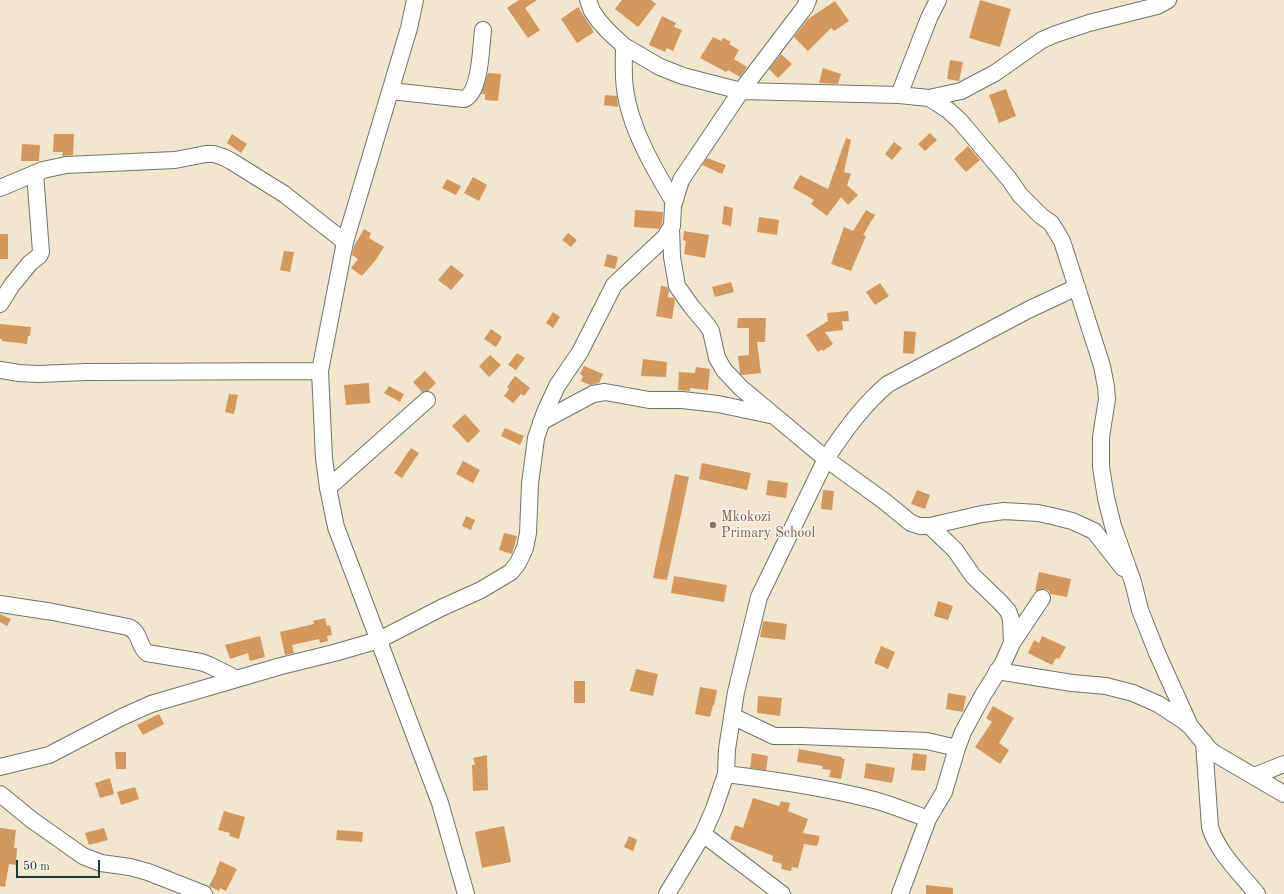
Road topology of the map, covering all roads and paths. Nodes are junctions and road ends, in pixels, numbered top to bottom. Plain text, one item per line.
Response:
1 (415, 0) edge
2 (588, 0) edge
3 (808, 0) edge
4 (938, 0) edge
5 (1168, 0) edge
6 (482, 30) dead end
7 (624, 46) junction
8 (391, 91) junction
9 (741, 91) junction
10 (899, 95) junction
11 (930, 98) junction
12 (35, 173) junction
13 (0, 188) edge
14 (674, 202) junction
15 (671, 228) junction
16 (345, 242) junction
17 (1077, 287) junction
18 (0, 304) edge
19 (0, 370) edge
20 (320, 371) junction
21 (427, 400) dead end
22 (774, 415) junction
23 (541, 422) junction
24 (826, 459) junction
25 (328, 488) junction
26 (930, 526) junction
27 (1131, 577) junction
28 (1042, 598) dead end
29 (0, 604) edge
30 (379, 640) junction
31 (1012, 643) junction
32 (997, 671) junction
33 (236, 679) junction
34 (732, 716) junction
35 (1190, 726) junction
36 (1204, 742) junction
37 (957, 748) junction
38 (1284, 764) edge
39 (0, 767) edge
40 (726, 774) junction
41 (1254, 776) junction
42 (0, 794) edge
43 (1284, 794) edge
44 (928, 819) junction
45 (702, 834) junction
46 (765, 889) edge
47 (204, 894) edge
48 (466, 894) edge
49 (667, 894) edge
50 (782, 894) edge
51 (900, 894) edge
52 (1257, 894) edge

1 - 8 street
2 - 7 street
3 - 9 street
4 - 10 street
5 - 11 street
6 - 8 street
7 - 9 street
7 - 14 street
8 - 16 street
9 - 10 street
9 - 14 street
10 - 11 street
11 - 17 street
12 - 13 street
12 - 16 street
12 - 18 street
14 - 15 street
15 - 22 street
15 - 23 street
16 - 20 street
17 - 24 street
17 - 27 street
19 - 20 street
20 - 25 street
21 - 25 street
22 - 23 street
22 - 24 street
23 - 30 street
24 - 26 street
24 - 34 street
25 - 30 street
26 - 27 street
26 - 31 street
27 - 35 street
28 - 31 street
29 - 33 street
30 - 33 street
30 - 48 street
31 - 32 street
32 - 35 street
32 - 37 street
33 - 39 street
34 - 37 street
34 - 40 street
35 - 36 street
36 - 41 street
36 - 52 street
37 - 44 street
38 - 41 street
40 - 44 street
40 - 45 street
41 - 43 street
42 - 47 street
44 - 51 street
45 - 46 street
45 - 49 street
46 - 50 street

